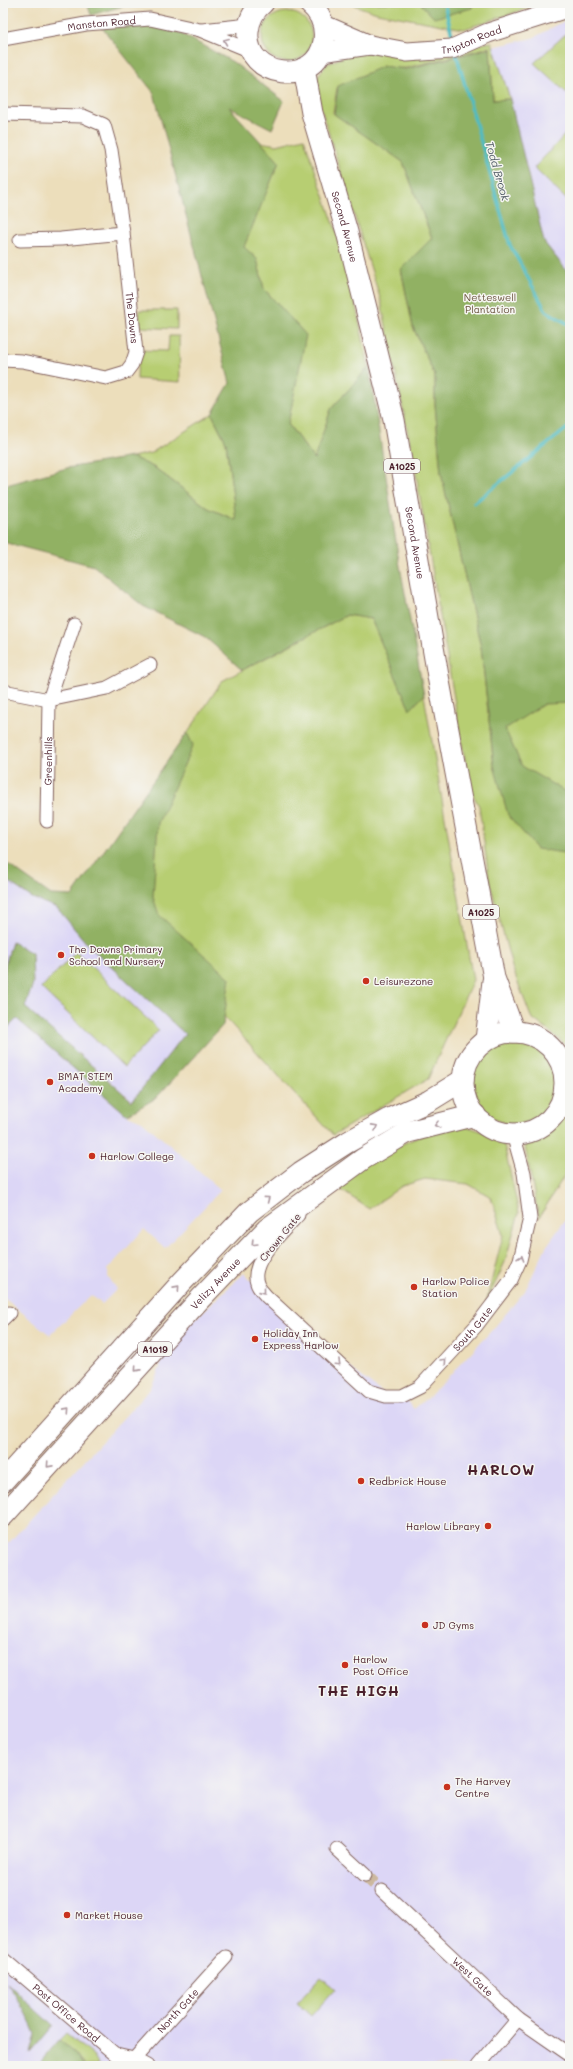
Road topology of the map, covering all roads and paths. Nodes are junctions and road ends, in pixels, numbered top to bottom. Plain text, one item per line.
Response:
1 (264, 3) edge
2 (309, 3) edge
3 (570, 7) edge
4 (248, 25) junction
5 (324, 25) junction
6 (200, 30) junction
7 (3, 39) edge
8 (370, 45) junction
9 (251, 51) junction
10 (321, 52) junction
11 (295, 71) junction
12 (3, 114) edge
13 (123, 233) junction
14 (20, 240) dead end
15 (3, 360) edge
16 (74, 624) dead end
17 (150, 665) dead end
18 (3, 691) edge
19 (49, 700) junction
20 (47, 821) dead end
21 (494, 978) junction
22 (514, 1032) junction
23 (486, 1040) junction
24 (565, 1061) edge
25 (463, 1080) junction
26 (564, 1104) edge
27 (475, 1115) junction
28 (512, 1134) junction
29 (318, 1193) junction
30 (310, 1337) joint
31 (3, 1481) edge
32 (3, 1516) edge
33 (337, 1849) dead end
34 (366, 1875) tunnel mouth
35 (382, 1891) tunnel mouth
36 (226, 1957) dead end
37 (3, 1959) edge
38 (518, 2019) junction
39 (570, 2055) edge
40 (133, 2063) edge
41 (147, 2066) edge
42 (478, 2066) edge

1 - 4 main road
2 - 5 main road
3 - 8 street, Tripton Road
4 - 6 street, Manston Road
4 - 9 main road
5 - 8 street, Tripton Road
5 - 10 main road
6 - 7 street, Manston Road
9 -> 6 street, Manston Road
8 - 10 street, Tripton Road
9 - 11 main road
10 - 11 main road
11 - 21 main road, Second Avenue / A1025
12 - 13 street, The Downs
13 - 14 street
13 - 15 street, The Downs
16 - 19 street, Greenhills
17 - 19 street
18 - 19 street
19 - 20 street, Greenhills
21 - 22 main road, Second Avenue / A1025
21 - 23 main road, Second Avenue / A1025
22 - 23 main road
22 - 24 main road
23 - 25 main road
24 - 26 main road
25 - 27 main road
31 -> 25 main road, A1019
26 - 28 main road
27 - 28 main road
27 -> 29 main road, Velizy Avenue / A1019
30 -> 28 street, South Gate
29 -> 30 street, Crown Gate
29 -> 32 main road, Velizy Avenue / A1019
33 - 34 street
35 - 38 street, West Gate
36 - 40 street, North Gate
37 - 40 street, Post Office Road
38 - 39 street, West Gate
38 - 42 street
40 - 41 street, Post Office Road

